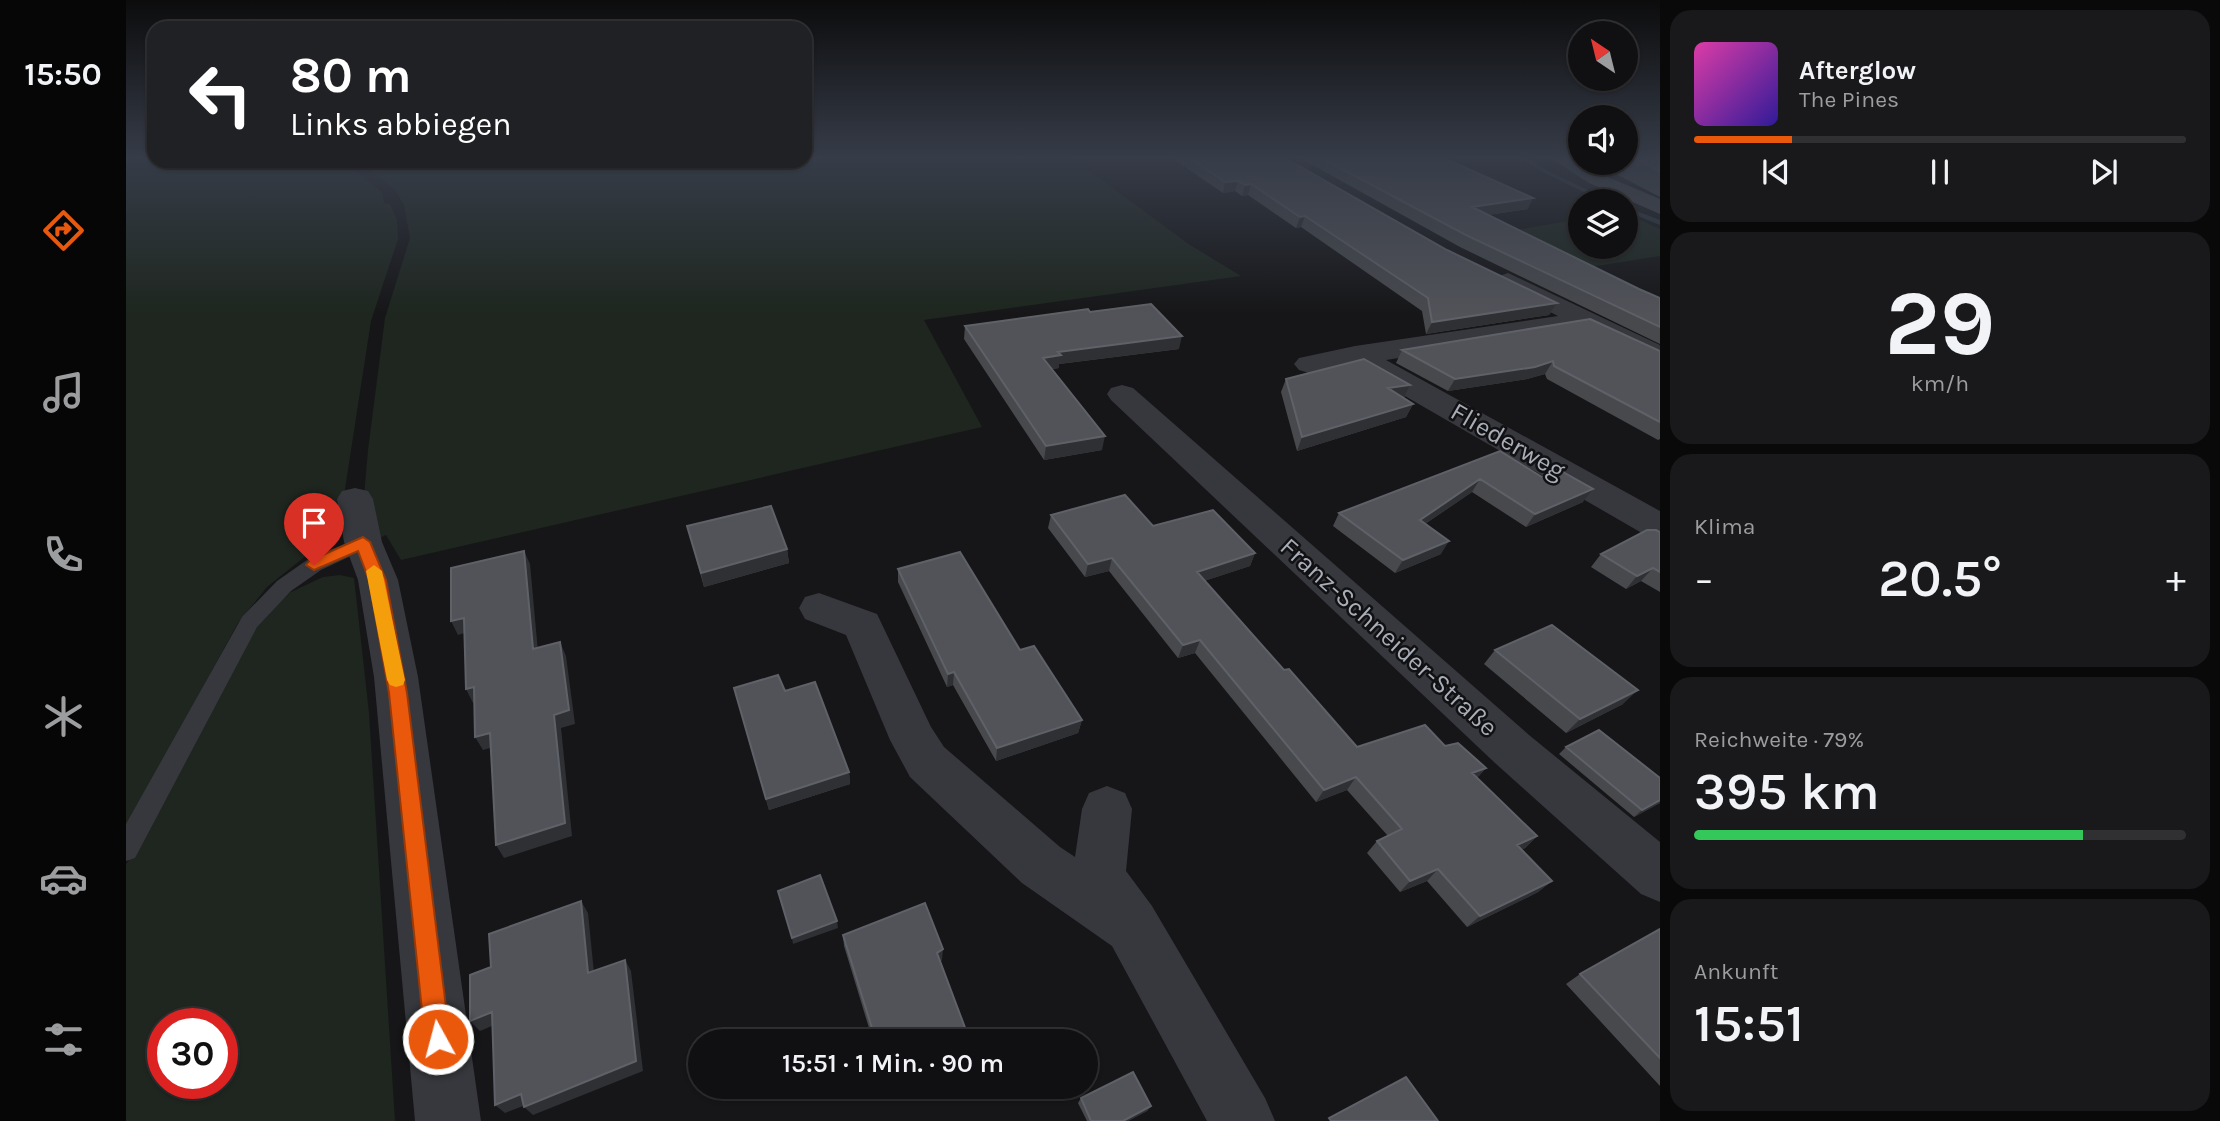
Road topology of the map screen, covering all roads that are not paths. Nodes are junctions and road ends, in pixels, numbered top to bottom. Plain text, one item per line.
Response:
1 (1483, 269) edge
2 (1586, 320) junction
3 (1355, 355) junction
4 (1660, 356) edge
5 (1309, 364) dead end
6 (1122, 394) dead end
7 (359, 520) joint
8 (1660, 527) edge
9 (819, 608) dead end
10 (1107, 809) dead end
11 (126, 849) edge
12 (1660, 876) edge
13 (1132, 926) junction
14 (448, 1121) edge
15 (1242, 1121) edge

1 - 2 street
2 - 3 street
2 - 4 street
3 - 5 street
3 - 8 street, Fliederweg
6 - 12 street, Franz-Schneider-Straße
7 - 11 lane
7 - 14 street
9 - 13 street
10 - 13 street
13 - 15 street

